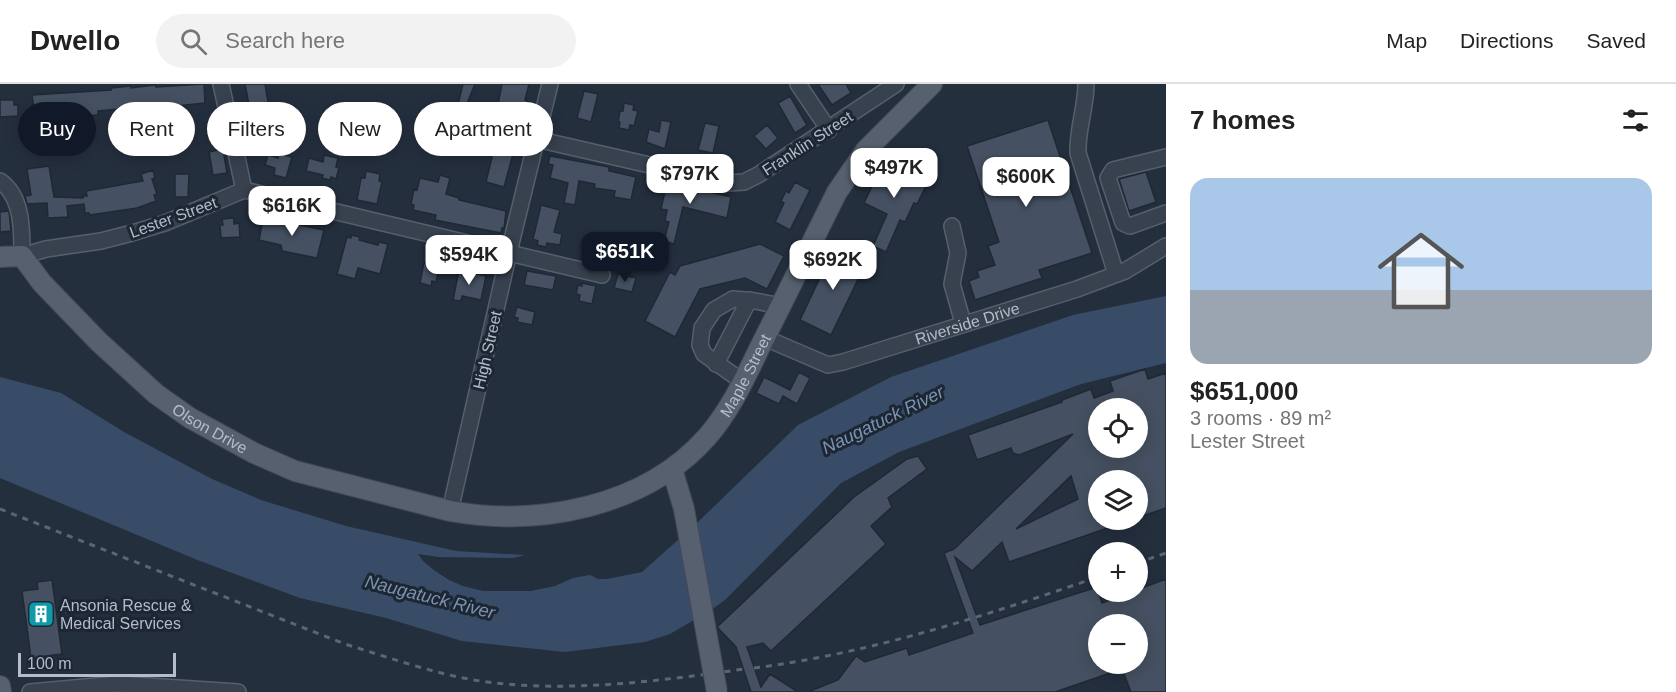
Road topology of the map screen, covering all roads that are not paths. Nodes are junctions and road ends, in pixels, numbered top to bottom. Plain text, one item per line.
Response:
1 (221, 84) edge
2 (550, 84) edge
3 (798, 84) edge
4 (896, 84) edge
5 (932, 84) edge
6 (1086, 84) edge
7 (545, 102) edge
8 (829, 130) junction
9 (553, 143) edge
10 (532, 156) edge
11 (1166, 157) edge
12 (0, 181) edge
13 (244, 190) junction
14 (1166, 213) edge
15 (952, 226) dead end
16 (1166, 246) edge
17 (509, 252) junction
18 (22, 256) junction
19 (0, 257) edge
20 (1116, 274) junction
21 (603, 275) dead end
22 (749, 300) junction
23 (781, 306) junction
24 (963, 324) junction
25 (765, 338) junction
26 (716, 364) junction
27 (743, 382) junction
28 (672, 468) junction
29 (450, 511) junction
30 (0, 686) edge
31 (119, 688) edge
32 (1, 692) edge
33 (30, 692) edge
34 (238, 692) edge
35 (717, 692) edge

1 - 13 street
2 - 7 street, High Street
3 - 8 street
4 - 8 street, Franklin Street
5 - 23 main road, Maple Street
6 - 20 street
8 - 9 street, Franklin Street
10 - 17 street, High Street
11 - 14 street
12 - 18 street
13 - 17 street
13 - 18 street, Lester Street
15 - 24 street
16 - 20 street, Riverside Drive
17 - 21 street
17 - 29 street, High Street
18 - 19 main road
18 - 29 main road, Olson Drive
20 - 24 street, Riverside Drive
22 - 23 street
22 - 26 street
22 - 26 street
23 - 25 main road, Maple Street
24 - 25 street, Riverside Drive
25 - 27 main road, Maple Street
26 - 27 street
27 - 28 main road, Maple Street
28 - 29 main road
28 - 35 main road, bridge
30 - 32 main road
31 - 33 street
31 - 34 street

